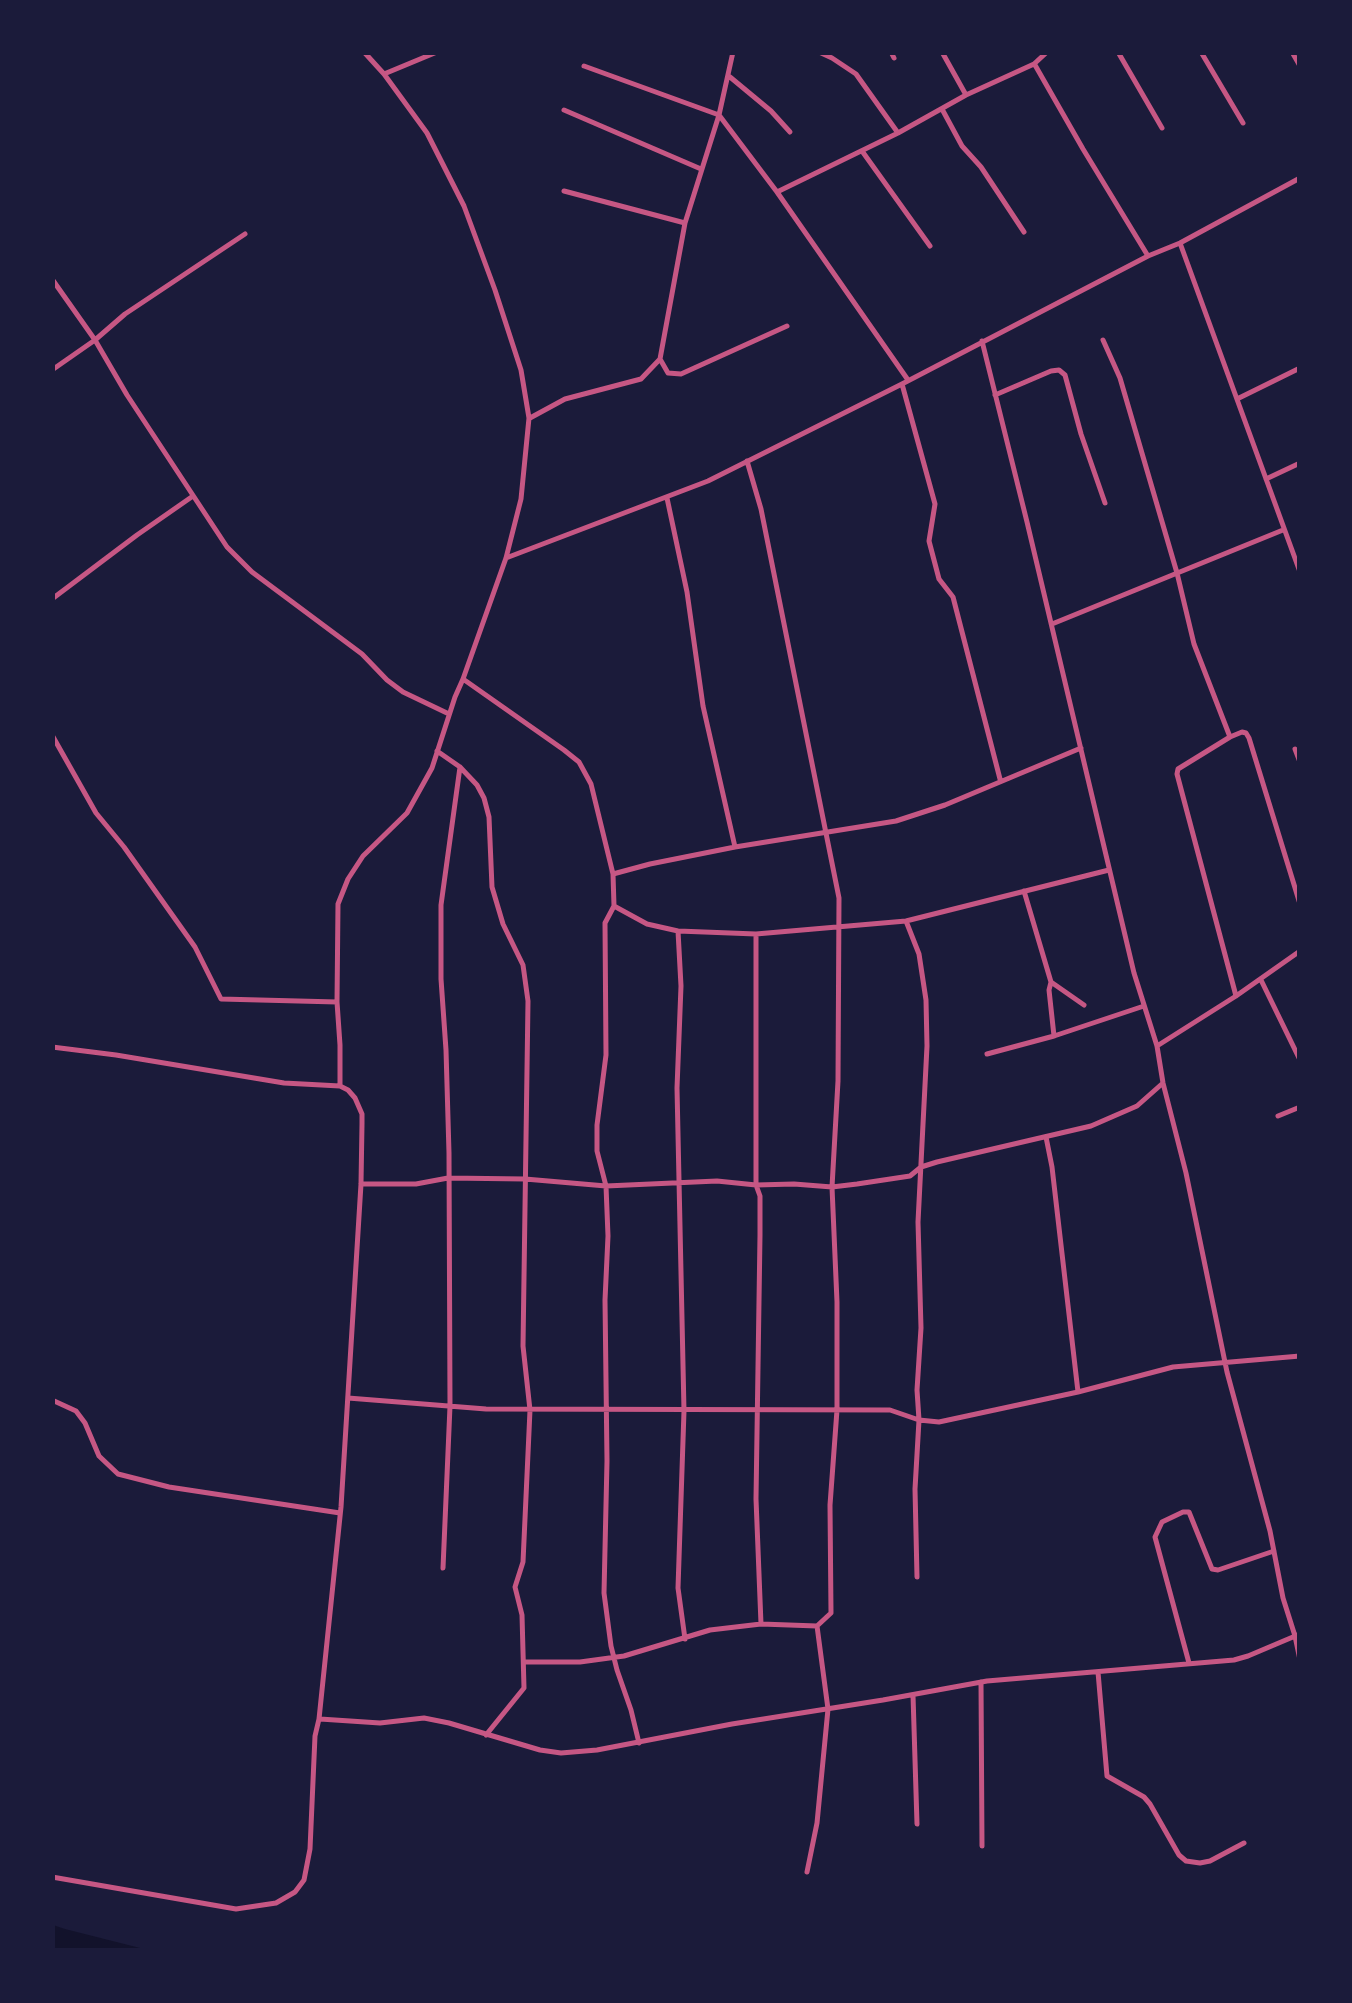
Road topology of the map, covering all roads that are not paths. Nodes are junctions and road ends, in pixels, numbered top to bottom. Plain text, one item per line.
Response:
1 (364, 52) edge
2 (437, 52) edge
3 (734, 52) edge
4 (819, 52) edge
5 (942, 52) edge
6 (1118, 52) edge
7 (1201, 52) edge
8 (1292, 52) edge
9 (1047, 53) edge
10 (1034, 64) junction
11 (584, 66) dead end
12 (1300, 66) edge
13 (384, 74) junction
14 (729, 75) junction
15 (966, 95) junction
16 (942, 109) junction
17 (564, 110) dead end
18 (719, 115) junction
19 (1243, 123) dead end
20 (1162, 128) dead end
21 (790, 132) dead end
22 (898, 133) junction
23 (862, 151) junction
24 (702, 168) junction
25 (1300, 178) edge
26 (564, 191) dead end
27 (777, 192) junction
28 (685, 223) junction
29 (1024, 232) dead end
30 (245, 234) dead end
31 (1180, 243) junction
32 (930, 246) dead end
33 (1148, 256) junction
34 (52, 278) edge
35 (787, 326) dead end
36 (95, 340) junction
37 (1104, 340) dead end
38 (982, 341) junction
39 (660, 358) junction
40 (1300, 368) edge
41 (52, 370) edge
42 (905, 382) junction
43 (996, 395) junction
44 (1237, 399) junction
45 (529, 418) junction
46 (747, 460) junction
47 (1300, 462) edge
48 (1266, 479) junction
49 (194, 496) junction
50 (667, 498) junction
51 (1105, 504) dead end
52 (1283, 530) junction
53 (506, 558) junction
54 (1177, 572) junction
55 (1300, 572) edge
56 (52, 599) edge
57 (1052, 624) junction
58 (464, 680) junction
59 (449, 714) junction
60 (52, 735) edge
61 (1230, 737) junction
62 (1081, 748) junction
63 (1295, 749) dead end
64 (437, 751) junction
65 (1300, 762) edge
66 (460, 766) junction
67 (1001, 780) junction
68 (827, 832) junction
69 (736, 847) junction
70 (1109, 870) junction
71 (613, 874) junction
72 (1024, 891) junction
73 (1300, 904) edge
74 (614, 906) junction
75 (906, 921) junction
76 (840, 928) junction
77 (678, 931) junction
78 (756, 934) junction
79 (1300, 951) edge
80 (1261, 980) junction
81 (1051, 982) junction
82 (1236, 996) junction
83 (336, 1002) junction
84 (1084, 1005) dead end
85 (1144, 1006) junction
86 (1054, 1036) junction
87 (1157, 1046) junction
88 (52, 1047) edge
89 (987, 1054) dead end
90 (1300, 1060) edge
91 (1163, 1083) junction
92 (340, 1086) junction
93 (1300, 1107) edge
94 (1278, 1116) dead end
95 (1046, 1137) junction
96 (921, 1167) junction
97 (448, 1178) junction
98 (524, 1179) junction
99 (680, 1182) junction
100 (360, 1184) junction
101 (756, 1185) junction
102 (606, 1186) junction
103 (832, 1187) junction
104 (1300, 1356) edge
105 (1226, 1363) junction
106 (1078, 1392) junction
107 (348, 1398) junction
108 (52, 1400) edge
109 (450, 1406) junction
110 (759, 1409) junction
111 (530, 1410) junction
112 (606, 1410) junction
113 (837, 1410) junction
114 (684, 1412) junction
115 (919, 1420) junction
116 (340, 1513) junction
117 (1274, 1552) junction
118 (443, 1568) dead end
119 (917, 1578) dead end
120 (761, 1624) junction
121 (816, 1626) junction
122 (1297, 1635) edge
123 (685, 1638) junction
124 (614, 1658) junction
125 (1300, 1660) edge
126 (524, 1662) junction
127 (1189, 1663) junction
128 (1098, 1672) junction
129 (981, 1682) junction
130 (912, 1695) junction
131 (828, 1709) junction
132 (319, 1719) junction
133 (486, 1735) junction
134 (639, 1744) junction
135 (917, 1824) dead end
136 (1244, 1842) dead end
137 (982, 1846) dead end
138 (807, 1872) dead end
139 (52, 1877) edge

1 - 13 street
2 - 13 street
3 - 14 street
4 - 22 street
5 - 15 street
6 - 20 street
7 - 19 street
8 - 12 street
9 - 10 street
10 - 15 street
10 - 33 street
11 - 18 street
13 - 45 street
14 - 18 street
14 - 21 street
15 - 16 street
16 - 22 street
16 - 29 street
17 - 24 street
18 - 24 street
18 - 27 street
22 - 23 street
23 - 27 street
23 - 32 street
24 - 28 street
25 - 31 street
26 - 28 street
27 - 42 street
28 - 39 street
30 - 36 street
31 - 33 street
31 - 44 street
33 - 38 street
34 - 36 street
35 - 39 street
36 - 41 street
36 - 49 street
37 - 54 street
38 - 42 street
38 - 43 street
39 - 45 street
40 - 44 street
42 - 46 street
42 - 67 street
43 - 51 street
43 - 57 street
44 - 48 street
45 - 53 street
46 - 50 street
46 - 68 street
47 - 48 street
48 - 52 street
49 - 56 street
49 - 59 street
50 - 53 street
50 - 69 street
52 - 54 street
52 - 55 street
53 - 58 street
54 - 57 street
54 - 61 street
57 - 62 street
58 - 59 street
58 - 71 street
59 - 64 street
60 - 83 street
61 - 73 street
61 - 82 street
62 - 67 street
62 - 70 street
63 - 65 street
64 - 66 street
64 - 83 street
66 - 97 street
66 - 98 street
67 - 68 street
68 - 69 street
68 - 76 street
69 - 71 street
70 - 72 street
70 - 85 street
71 - 74 street
72 - 75 street
72 - 81 street
74 - 77 street
74 - 102 street
75 - 76 street
75 - 96 street
76 - 78 street
76 - 103 street
77 - 78 street
77 - 99 street
78 - 101 street
79 - 80 street
80 - 82 street
80 - 90 street
81 - 84 street
81 - 86 street
82 - 87 street
83 - 92 street
85 - 86 street
85 - 87 street
86 - 89 street
87 - 91 street
88 - 92 street
91 - 95 street
91 - 105 street
92 - 100 street
93 - 94 street
95 - 96 street
95 - 106 street
96 - 103 street
96 - 115 street
97 - 98 street
97 - 100 street
97 - 109 street
98 - 102 street
98 - 111 street
99 - 101 street
99 - 102 street
99 - 114 street
100 - 107 street
101 - 103 street
101 - 110 street
102 - 112 street
103 - 113 street
104 - 105 street
105 - 106 street
105 - 117 street
106 - 115 street
107 - 109 street
107 - 116 street
108 - 116 street
109 - 111 street
109 - 118 street
110 - 113 street
110 - 114 street
110 - 120 street
111 - 112 street
111 - 126 street
112 - 114 street
112 - 124 street
113 - 115 street
113 - 121 street
114 - 123 street
115 - 119 street
116 - 132 street
117 - 122 street
117 - 127 street
120 - 121 street
120 - 123 street
121 - 131 street
122 - 125 street
122 - 127 street
123 - 124 street
124 - 126 street
124 - 134 street
126 - 133 street
127 - 128 street
128 - 129 street
128 - 136 street
129 - 130 street
129 - 137 street
130 - 131 street
130 - 135 street
131 - 134 street
131 - 138 street
132 - 133 street
132 - 139 street
133 - 134 street

